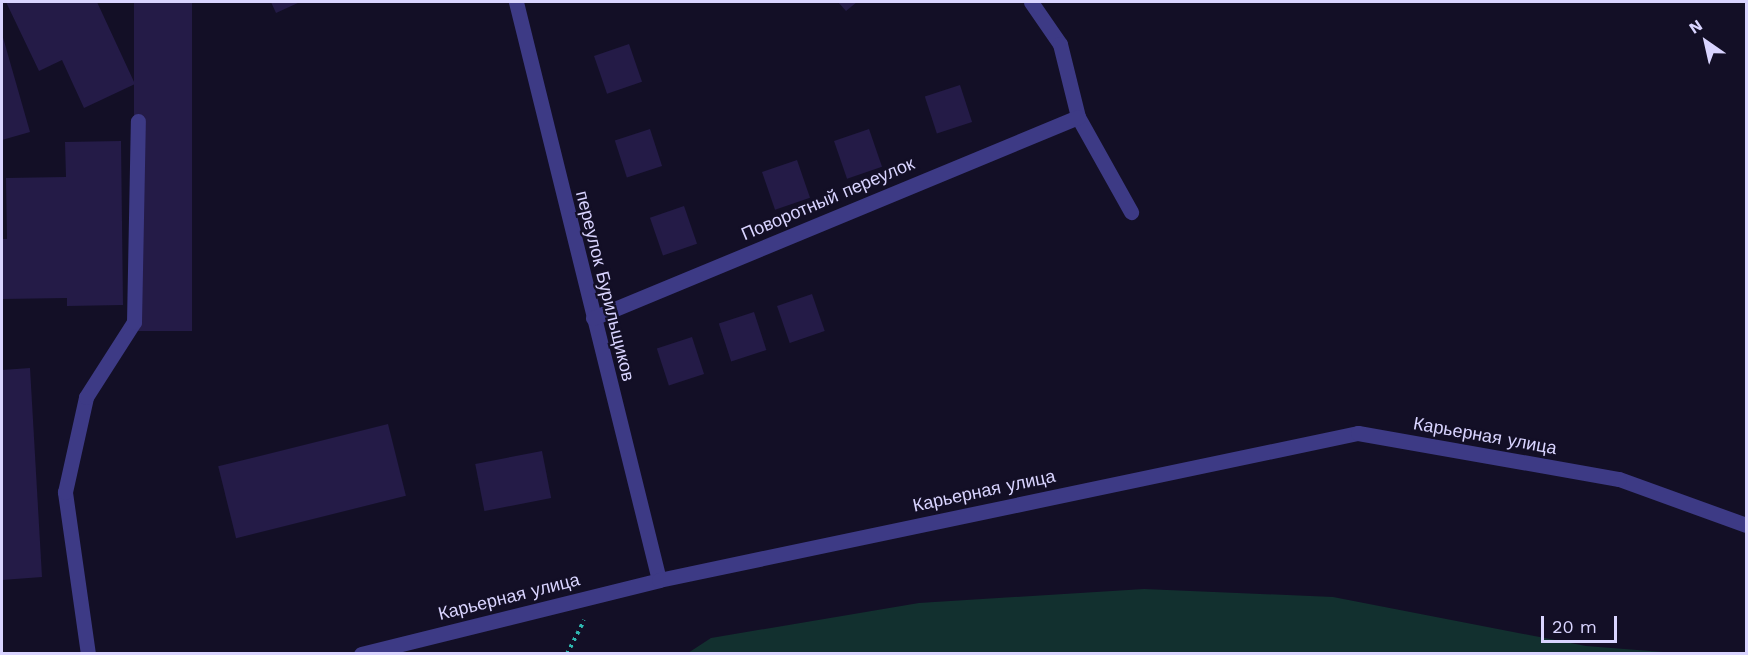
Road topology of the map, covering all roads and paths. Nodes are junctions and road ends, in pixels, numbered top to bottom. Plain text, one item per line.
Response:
1 (516, 2) edge
2 (1031, 2) edge
3 (1078, 117) junction
4 (138, 121) dead end
5 (1131, 212) dead end
6 (592, 318) junction
7 (1746, 525) edge
8 (659, 580) junction
9 (597, 595) junction
10 (88, 654) edge
11 (361, 654) edge
12 (567, 654) edge

1 - 6 street, переулок Бурильщиков
2 - 3 street
3 - 5 street
3 - 6 street, Поворотный переулок
4 - 10 street
6 - 8 street, переулок Бурильщиков
7 - 8 street, Карьерная улица
8 - 9 street, Карьерная улица
9 - 11 street, Карьерная улица
9 - 12 path

